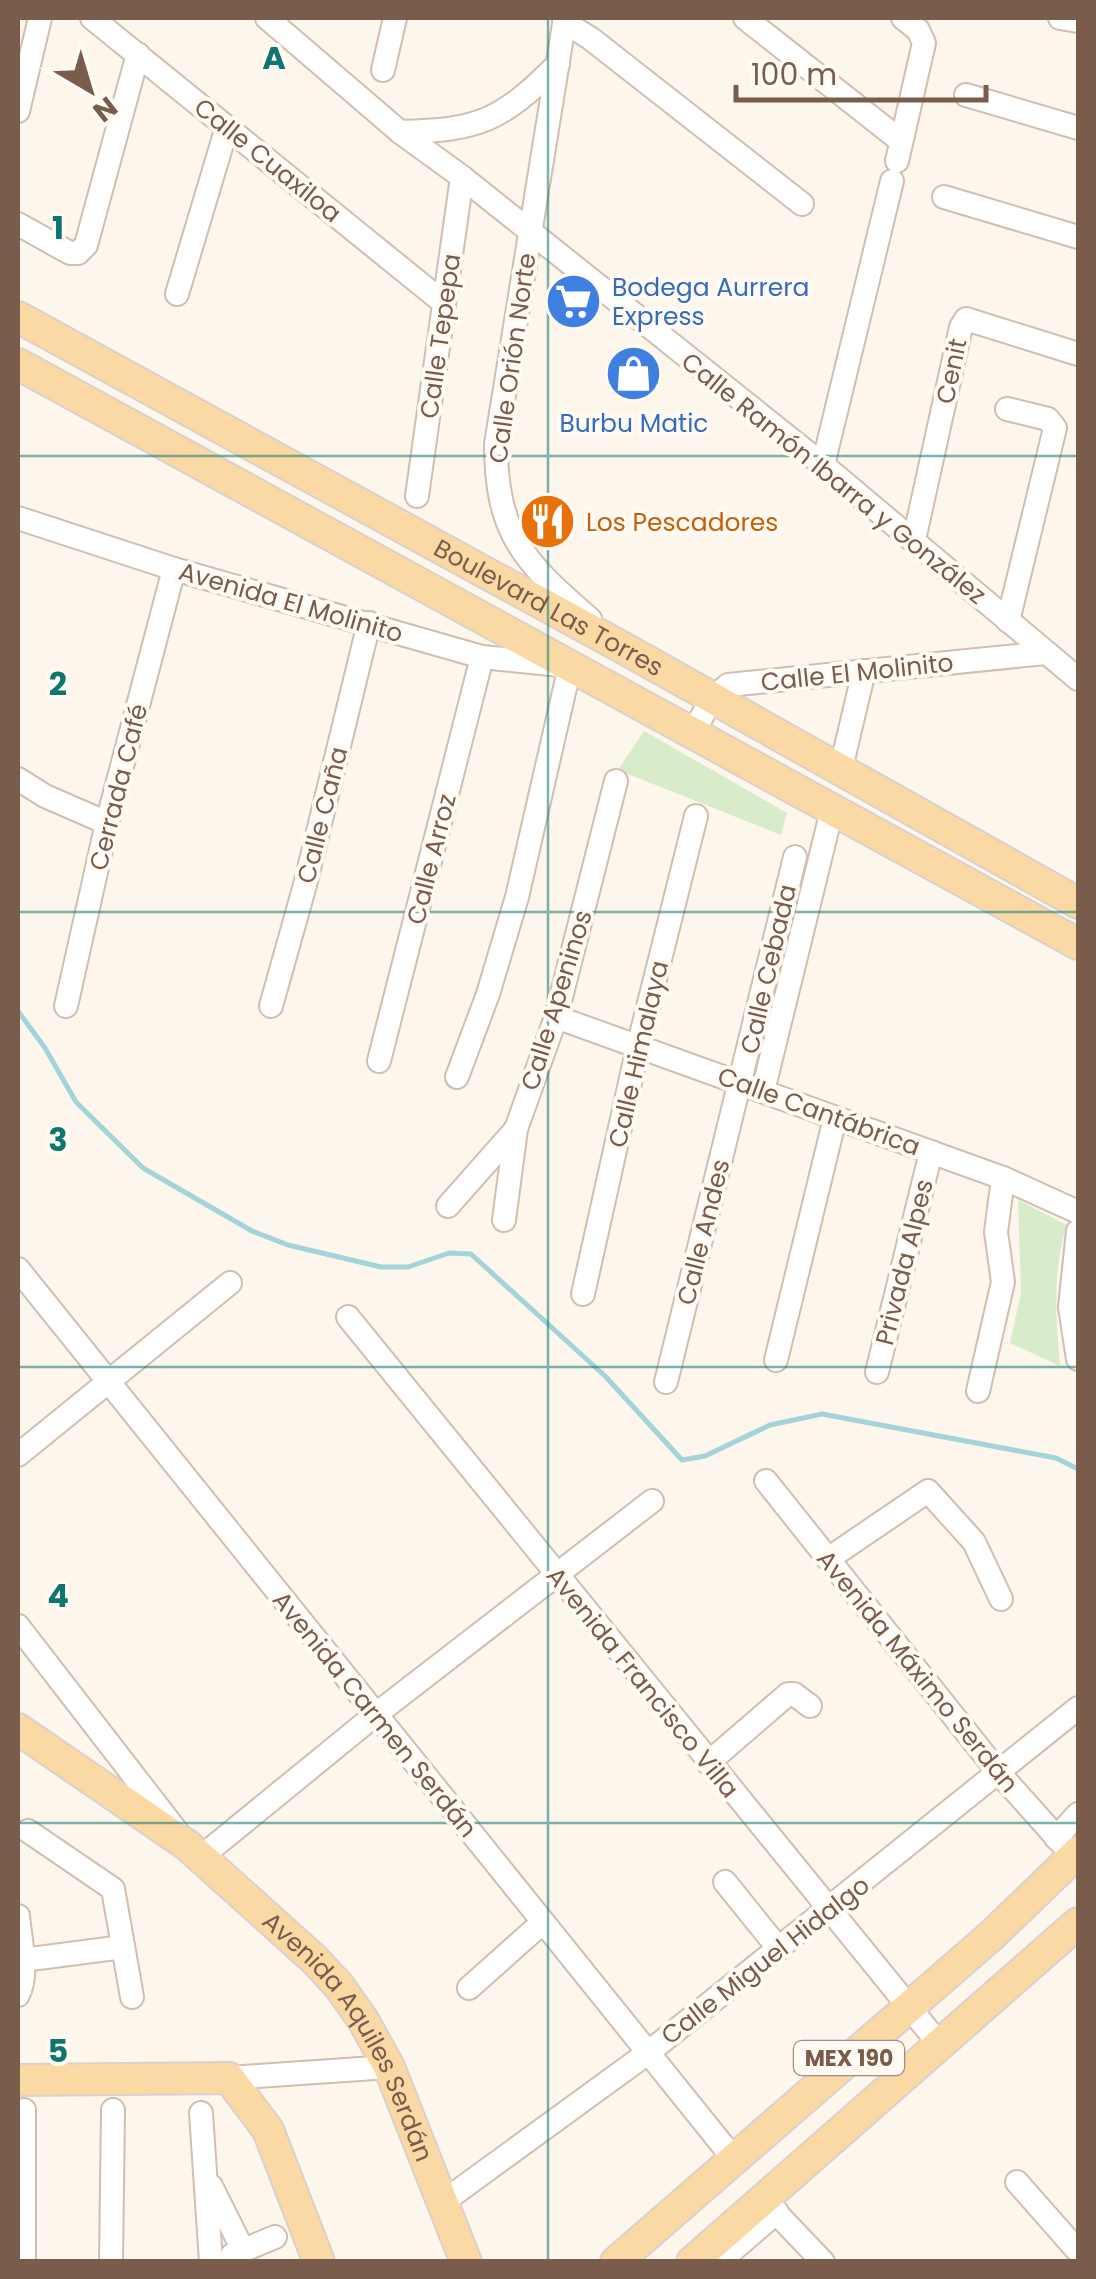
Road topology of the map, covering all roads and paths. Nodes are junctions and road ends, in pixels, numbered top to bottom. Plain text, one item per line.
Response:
1 (40, 18) edge
2 (92, 18) edge
3 (267, 18) edge
4 (395, 18) edge
5 (745, 18) edge
6 (903, 18) edge
7 (1060, 18) edge
8 (565, 20) edge
9 (1078, 22) edge
10 (138, 54) junction
11 (558, 64) junction
12 (383, 70) dead end
13 (966, 95) dead end
14 (18, 112) edge
15 (227, 127) junction
16 (1078, 128) edge
17 (400, 132) junction
18 (897, 161) junction
19 (462, 177) junction
20 (944, 197) dead end
21 (802, 204) dead end
22 (18, 224) edge
23 (530, 232) junction
24 (1078, 237) edge
25 (177, 294) dead end
26 (444, 302) junction
27 (18, 317) edge
28 (1078, 354) edge
29 (18, 364) edge
30 (1007, 409) dead end
31 (823, 465) junction
32 (417, 496) dead end
33 (18, 518) edge
34 (914, 540) junction
35 (174, 569) junction
36 (1008, 621) junction
37 (368, 623) junction
38 (627, 650) junction
39 (1046, 653) junction
40 (482, 658) junction
41 (570, 666) junction
42 (864, 671) junction
43 (1078, 679) edge
44 (712, 699) junction
45 (693, 732) junction
46 (840, 772) junction
47 (18, 779) edge
48 (616, 781) dead end
49 (832, 810) junction
50 (696, 816) dead end
51 (106, 823) junction
52 (795, 856) dead end
53 (1078, 904) edge
54 (1078, 944) edge
55 (66, 1006) dead end
56 (271, 1006) dead end
57 (556, 1017) junction
58 (638, 1047) junction
59 (379, 1060) dead end
60 (457, 1077) dead end
61 (752, 1086) junction
62 (836, 1118) junction
63 (516, 1129) junction
64 (931, 1152) junction
65 (1003, 1178) junction
66 (448, 1206) dead end
67 (1078, 1212) edge
68 (504, 1220) dead end
69 (1078, 1231) edge
70 (18, 1268) edge
71 (230, 1284) dead end
72 (583, 1294) dead end
73 (348, 1317) dead end
74 (1078, 1359) edge
75 (776, 1360) dead end
76 (877, 1372) dead end
77 (110, 1381) junction
78 (666, 1382) dead end
79 (978, 1391) dead end
80 (18, 1455) edge
81 (766, 1482) dead end
82 (652, 1501) dead end
83 (828, 1559) junction
84 (556, 1574) junction
85 (1001, 1599) dead end
86 (18, 1626) edge
87 (810, 1706) dead end
88 (1078, 1708) edge
89 (375, 1715) junction
90 (18, 1729) edge
91 (708, 1763) junction
92 (999, 1773) junction
93 (1078, 1814) edge
94 (28, 1831) dead end
95 (1070, 1849) edge
96 (194, 1851) junction
97 (725, 1882) dead end
98 (828, 1910) junction
99 (18, 1916) edge
100 (1078, 1922) edge
101 (542, 1923) junction
102 (123, 1947) junction
103 (779, 1950) junction
104 (23, 1960) junction
105 (469, 1988) dead end
106 (18, 1994) edge
107 (132, 1997) dead end
108 (908, 2008) junction
109 (940, 2045) junction
110 (649, 2052) junction
111 (389, 2067) junction
112 (229, 2078) junction
113 (21, 2095) edge
114 (113, 2110) dead end
115 (201, 2113) dead end
116 (733, 2158) junction
117 (207, 2179) junction
118 (1017, 2182) dead end
119 (443, 2202) junction
120 (770, 2206) junction
121 (743, 2230) junction
122 (275, 2237) dead end
123 (243, 2250) junction
124 (1073, 2253) edge
125 (24, 2262) edge
126 (112, 2262) edge
127 (213, 2262) edge
128 (319, 2262) edge
129 (466, 2262) edge
130 (616, 2262) edge
131 (692, 2262) edge
132 (719, 2262) edge
133 (823, 2262) edge

1 - 14 street
2 - 10 street, Calle Cuaxiloa
3 - 17 street, Calle Ramón Ibarra y González
4 - 12 street
5 - 18 street
6 - 18 street
7 - 9 street
8 - 11 street, Calle Orión Norte
8 - 21 street
10 - 15 street, Calle Cuaxiloa
10 - 22 street
11 - 17 street
11 - 23 street, Calle Orión Norte
13 - 16 street
15 - 25 street
15 - 26 street, Calle Cuaxiloa
17 - 19 street, Calle Ramón Ibarra y González
18 - 31 street
19 - 23 street, Calle Ramón Ibarra y González
19 - 26 street, Calle Tepepa
20 - 24 street
23 - 31 street, Calle Ramón Ibarra y González
23 - 38 street, Calle Orión Norte
26 - 32 street, Calle Tepepa
27 - 38 main road, Boulevard Las Torres
28 - 34 street, Cenit
29 - 41 main road, Boulevard Las Torres
30 - 36 street
31 - 34 street, Calle Ramón Ibarra y González
33 - 35 street, Avenida El Molinito
34 - 36 street, Calle Ramón Ibarra y González
35 - 37 street, Avenida El Molinito
35 - 51 street, Cerrada Café
36 - 39 street, Calle Ramón Ibarra y González
37 - 40 street, Avenida El Molinito
37 - 56 street, Calle Caña
38 - 44 main road, Boulevard Las Torres
39 - 42 street, Calle El Molinito
39 - 43 street, Calle Ramón Ibarra y González
40 - 41 street, Avenida El Molinito
40 - 59 street, Calle Arroz
41 - 45 main road, Boulevard Las Torres
41 - 60 street
42 - 44 street, Calle El Molinito
42 - 46 street
44 - 45 street
44 - 46 main road, Boulevard Las Torres
45 - 49 main road, Boulevard Las Torres
46 - 53 main road, Boulevard Las Torres
47 - 51 street
48 - 57 street, Calle Apeninos
49 - 54 main road, Boulevard Las Torres
49 - 61 street
50 - 58 street, Calle Himalaya
51 - 55 street, Cerrada Café
52 - 61 street, Calle Cebada
57 - 58 street, Calle Cantábrica
57 - 63 street, Calle Apeninos
58 - 61 street, Calle Cantábrica
58 - 72 street, Calle Himalaya
61 - 62 street, Calle Cantábrica
61 - 78 street, Calle Andes
62 - 64 street, Calle Cantábrica
62 - 75 street
63 - 66 street
63 - 68 street, Calle Apeninos
64 - 65 street, Calle Cantábrica
64 - 76 street, Privada Alpes
65 - 67 street, Calle Cantábrica
65 - 79 street
69 - 74 street
70 - 77 street, Avenida Carmen Serdán
71 - 77 street
73 - 84 street, Avenida Francisco Villa
77 - 80 street
77 - 89 street, Avenida Carmen Serdán
81 - 83 street, Avenida Máximo Serdán
82 - 84 street
83 - 85 street
83 - 92 street, Avenida Máximo Serdán
84 - 89 street
84 - 91 street, Avenida Francisco Villa
86 - 96 street
87 - 91 street
88 - 92 street, Calle Miguel Hidalgo
89 - 96 street
89 - 101 street, Avenida Carmen Serdán
90 - 96 main road, Avenida Aquiles Serdán
91 - 98 street, Avenida Francisco Villa
92 - 95 street, Avenida Máximo Serdán
92 - 98 street, Calle Miguel Hidalgo
93 - 95 street
94 - 102 street
95 - 108 main road, MEX 190
96 - 111 main road, Avenida Aquiles Serdán
97 - 103 street
98 - 103 street, Calle Miguel Hidalgo
98 - 108 street, Avenida Francisco Villa
99 - 104 street
100 - 109 main road, MEX 190
101 - 105 street
101 - 110 street, Avenida Carmen Serdán
102 - 104 street
102 - 107 street
103 - 110 street, Calle Miguel Hidalgo
104 - 106 street
108 - 109 street, Avenida Francisco Villa
108 - 116 main road, MEX 190
109 - 120 main road, MEX 190
110 - 116 street, Avenida Carmen Serdán
110 - 119 street, Calle Miguel Hidalgo
111 - 112 street
111 - 119 main road, Avenida Aquiles Serdán
112 - 113 main road
112 - 128 main road
113 - 125 street
114 - 126 street
115 - 117 street
116 - 130 main road, MEX 190
117 - 123 street
117 - 127 street
118 - 124 street
119 - 129 main road, Avenida Aquiles Serdán
120 - 121 main road, MEX 190
120 - 133 street
121 - 131 main road, MEX 190
121 - 132 street
122 - 123 street
123 - 127 street

